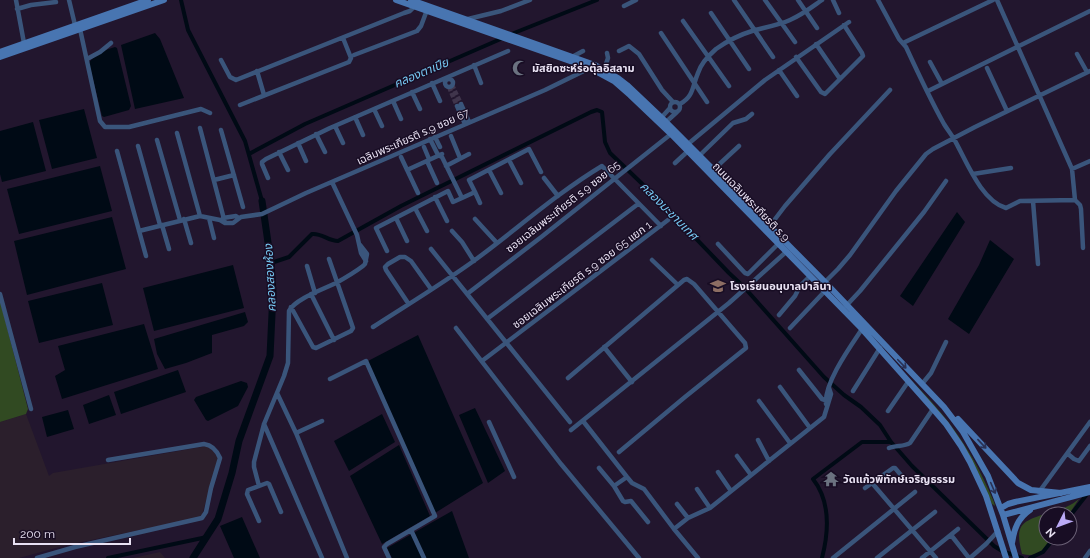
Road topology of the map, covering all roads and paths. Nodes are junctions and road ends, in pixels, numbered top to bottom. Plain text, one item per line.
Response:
1 (16, 0) edge
2 (69, 0) edge
3 (146, 0) edge
4 (396, 0) edge
5 (411, 0) edge
6 (530, 0) edge
7 (636, 0) edge
8 (734, 0) edge
9 (765, 0) edge
10 (798, 0) edge
11 (822, 0) edge
12 (833, 0) edge
13 (878, 0) edge
14 (993, 0) edge
15 (997, 0) edge
16 (162, 1) edge
17 (56, 2) dead end
18 (415, 6) junction
19 (624, 6) dead end
20 (18, 9) junction
21 (427, 10) junction
22 (805, 11) junction
23 (1090, 11) edge
24 (711, 13) dead end
25 (839, 13) dead end
26 (468, 19) junction
27 (683, 21) dead end
28 (849, 22) dead end
29 (781, 23) junction
30 (844, 25) junction
31 (77, 27) junction
32 (817, 28) dead end
33 (488, 29) junction
34 (754, 30) junction
35 (661, 33) dead end
36 (343, 38) junction
37 (730, 41) junction
38 (524, 42) junction
39 (795, 42) dead end
40 (24, 43) junction
41 (111, 43) dead end
42 (903, 43) junction
43 (816, 44) junction
44 (1018, 47) junction
45 (508, 51) dead end
46 (583, 51) dead end
47 (619, 51) dead end
48 (0, 52) edge
49 (607, 53) dead end
50 (1077, 54) dead end
51 (354, 55) dead end
52 (708, 56) junction
53 (773, 56) dead end
54 (0, 57) edge
55 (572, 57) junction
56 (796, 57) junction
57 (87, 59) junction
58 (221, 60) dead end
59 (930, 62) dead end
60 (474, 65) junction
61 (590, 68) junction
62 (987, 68) dead end
63 (749, 69) dead end
64 (604, 70) junction
65 (779, 70) junction
66 (257, 71) junction
67 (1088, 72) edge
68 (840, 79) junction
69 (432, 83) junction
70 (481, 83) dead end
71 (695, 83) junction
72 (942, 84) junction
73 (729, 86) dead end
74 (890, 90) dead end
75 (928, 91) junction
76 (412, 92) junction
77 (264, 95) junction
78 (797, 96) dead end
79 (1040, 96) junction
80 (393, 101) junction
81 (440, 101) dead end
82 (673, 102) junction
83 (707, 102) dead end
84 (680, 104) junction
85 (240, 105) dead end
86 (459, 105) tunnel mouth
87 (670, 108) junction
88 (374, 109) junction
89 (420, 109) dead end
90 (1007, 111) junction
91 (677, 112) junction
92 (210, 113) dead end
93 (752, 114) dead end
94 (355, 117) junction
95 (401, 119) dead end
96 (662, 122) junction
97 (467, 123) junction
98 (335, 126) junction
99 (382, 126) dead end
100 (200, 128) dead end
101 (221, 130) dead end
102 (177, 133) dead end
103 (316, 134) junction
104 (671, 134) junction
105 (363, 135) dead end
106 (451, 136) dead end
107 (436, 137) junction
108 (954, 138) junction
109 (430, 139) junction
110 (157, 140) dead end
111 (298, 143) junction
112 (343, 143) dead end
113 (688, 144) junction
114 (138, 146) dead end
115 (739, 146) dead end
116 (424, 147) dead end
117 (440, 147) dead end
118 (117, 151) dead end
119 (688, 151) junction
120 (279, 152) junction
121 (325, 152) dead end
122 (469, 154) dead end
123 (441, 155) junction
124 (699, 156) junction
125 (401, 157) dead end
126 (460, 158) junction
127 (428, 160) junction
128 (509, 160) junction
129 (306, 161) dead end
130 (1090, 161) edge
131 (674, 163) dead end
132 (446, 166) junction
133 (1011, 168) dead end
134 (1072, 169) junction
135 (288, 170) dead end
136 (407, 170) junction
137 (489, 170) junction
138 (713, 170) junction
139 (541, 172) dead end
140 (973, 174) junction
141 (234, 175) junction
142 (268, 178) dead end
143 (544, 178) dead end
144 (615, 179) junction
145 (214, 180) junction
146 (946, 181) dead end
147 (332, 182) junction
148 (437, 183) dead end
149 (521, 183) dead end
150 (475, 192) junction
151 (418, 193) dead end
152 (501, 194) dead end
153 (558, 196) junction
154 (435, 197) junction
155 (462, 198) junction
156 (1075, 200) junction
157 (1033, 201) junction
158 (480, 203) dead end
159 (638, 204) junction
160 (243, 207) dead end
161 (415, 208) junction
162 (200, 216) junction
163 (209, 218) junction
164 (396, 218) junction
165 (476, 219) dead end
166 (182, 220) junction
167 (223, 220) junction
168 (447, 220) dead end
169 (668, 220) dead end
170 (161, 225) junction
171 (660, 226) junction
172 (769, 227) junction
173 (139, 231) junction
174 (427, 231) dead end
175 (452, 231) dead end
176 (214, 238) dead end
177 (408, 241) dead end
178 (191, 243) dead end
179 (497, 243) junction
180 (718, 244) dead end
181 (778, 244) junction
182 (1083, 248) dead end
183 (169, 249) dead end
184 (431, 249) dead end
185 (387, 251) dead end
186 (786, 252) junction
187 (146, 256) dead end
188 (329, 259) dead end
189 (652, 260) dead end
190 (474, 261) junction
191 (1038, 264) dead end
192 (307, 266) dead end
193 (452, 275) junction
194 (810, 276) junction
195 (337, 282) junction
196 (678, 285) junction
197 (823, 287) junction
198 (431, 289) junction
199 (0, 294) edge
200 (313, 294) junction
201 (467, 294) junction
202 (408, 303) junction
203 (846, 306) junction
204 (291, 307) junction
205 (718, 312) junction
206 (779, 315) dead end
207 (487, 319) junction
208 (373, 327) dead end
209 (456, 328) dead end
210 (790, 328) dead end
211 (862, 329) junction
212 (334, 340) junction
213 (946, 342) dead end
214 (507, 344) junction
215 (604, 347) junction
216 (880, 348) junction
217 (482, 361) junction
218 (799, 370) dead end
219 (568, 378) dead end
220 (330, 380) dead end
221 (632, 382) junction
222 (908, 382) junction
223 (922, 384) junction
224 (780, 387) dead end
225 (852, 391) dead end
226 (277, 393) junction
227 (759, 401) dead end
228 (827, 401) junction
229 (944, 408) junction
230 (31, 409) dead end
231 (933, 409) junction
232 (888, 411) dead end
233 (322, 421) dead end
234 (583, 421) junction
235 (489, 422) dead end
236 (570, 422) dead end
237 (1090, 422) edge
238 (264, 424) junction
239 (810, 428) junction
240 (571, 430) dead end
241 (296, 433) junction
242 (758, 440) dead end
243 (790, 443) junction
244 (1090, 446) edge
245 (889, 448) dead end
246 (619, 452) dead end
247 (1068, 454) junction
248 (737, 456) dead end
249 (108, 460) dead end
250 (769, 460) junction
251 (599, 468) dead end
252 (718, 472) dead end
253 (751, 475) junction
254 (514, 477) dead end
255 (627, 477) junction
256 (906, 481) dead end
257 (872, 483) junction
258 (259, 486) junction
259 (614, 486) junction
260 (865, 488) dead end
261 (698, 489) dead end
262 (1088, 489) edge
263 (731, 491) junction
264 (915, 492) dead end
265 (1039, 492) junction
266 (1061, 492) junction
267 (677, 504) dead end
268 (990, 507) junction
269 (710, 508) junction
270 (1033, 508) junction
271 (894, 510) junction
272 (281, 512) dead end
273 (935, 512) dead end
274 (1001, 512) junction
275 (688, 518) junction
276 (259, 521) dead end
277 (648, 522) dead end
278 (674, 529) junction
279 (958, 529) dead end
280 (411, 530) junction
281 (912, 530) junction
282 (998, 531) junction
283 (951, 535) junction
284 (1013, 548) junction
285 (1090, 551) edge
286 (930, 552) junction
287 (37, 558) edge
288 (322, 558) edge
289 (347, 558) edge
290 (389, 558) edge
291 (424, 558) edge
292 (639, 558) edge
293 (698, 558) edge
294 (833, 558) edge
295 (877, 558) edge
296 (922, 558) edge
297 (936, 558) edge
298 (970, 558) edge
299 (1006, 558) edge
300 (1016, 558) edge
301 (1085, 558) edge

1 - 20 street
2 - 31 street
3 - 31 main road
4 - 18 main road, ถนนเฉลิมพระเกียรติ ร.9
5 - 26 main road, ถนนเฉลิมพระเกียรติ ร.9
6 - 26 street
7 - 19 street
8 - 34 street
9 - 29 street
10 - 22 street
11 - 22 street
12 - 25 street
13 - 42 street
14 - 42 street
15 - 44 street
16 - 31 main road
17 - 20 street
18 - 21 main road, ถนนเฉลิมพระเกียรติ ร.9
18 - 36 street
20 - 40 street
21 - 33 main road, ถนนเฉลิมพระเกียรติ ร.9
21 - 51 street
22 - 29 street
22 - 32 street
23 - 44 street
24 - 37 street
26 - 33 main road, ถนนเฉลิมพระเกียรติ ร.9
27 - 52 street
28 - 30 street
29 - 34 street
29 - 39 street
30 - 43 street
30 - 68 street
31 - 40 main road
31 - 54 main road
31 - 57 street
33 - 38 main road, ถนนเฉลิมพระเกียรติ ร.9
34 - 37 street
34 - 53 street
35 - 71 street
36 - 66 street
36 - 77 street
37 - 52 street
37 - 63 street
38 - 55 main road, ถนนเฉลิมพระเกียรติ ร.9
38 - 61 main road, ถนนเฉลิมพระเกียรติ ร.9
40 - 48 main road
41 - 57 street
42 - 75 street
43 - 56 street
43 - 68 street
44 - 72 street
44 - 79 street
45 - 60 street
46 - 55 street
47 - 82 street
49 - 64 street
50 - 67 street
52 - 71 street
52 - 73 street
55 - 64 main road, ถนนเฉลิมพระเกียรติ ร.9
56 - 65 street
56 - 68 street
57 - 92 street
58 - 66 street
59 - 72 street
60 - 69 street
60 - 70 street
61 - 96 main road, ถนนเฉลิมพระเกียรติ ร.9
61 - 97 street, เฉลิมพระเกียรติ ร.9 ซอย 67
62 - 90 street
64 - 96 main road, ถนนเฉลิมพระเกียรติ ร.9
65 - 78 street
65 - 113 street
66 - 77 street
67 - 79 street
69 - 76 street
69 - 81 street
71 - 83 street
71 - 84 street
72 - 75 street
74 - 172 street
75 - 108 street
76 - 80 street
76 - 89 street
77 - 85 street
79 - 90 street
79 - 134 street
80 - 88 street
80 - 95 street
82 - 84 street
82 - 87 street
84 - 91 street
86 - 97 street
87 - 91 street
87 - 96 street
88 - 94 street
88 - 99 street
90 - 108 street
91 - 96 street
93 - 124 street
94 - 98 street
94 - 105 street
96 - 104 main road, ถนนเฉลิมพระเกียรติ ร.9
96 - 113 main road, ถนนเฉลิมพระเกียรติ ร.9
97 - 107 street, เฉลิมพระเกียรติ ร.9 ซอย 67
98 - 103 street
98 - 112 street
100 - 145 street
101 - 141 street
102 - 162 street
103 - 111 street
103 - 121 street
104 - 119 main road, ถนนเฉลิมพระเกียรติ ร.9
104 - 144 street, ซอยเฉลิมพระเกียรติ ร.9 ซอย 65
106 - 126 street
107 - 109 street, เฉลิมพระเกียรติ ร.9 ซอย 67
107 - 117 street
108 - 140 street
108 - 197 street
109 - 123 street
109 - 147 street, เฉลิมพระเกียรติ ร.9 ซอย 67
110 - 166 street
111 - 120 street
111 - 129 street
113 - 124 main road, ถนนเฉลิมพระเกียรติ ร.9
114 - 170 street
115 - 138 street
116 - 127 street
118 - 173 street
119 - 131 street
119 - 181 main road, ถนนเฉลิมพระเกียรติ ร.9
120 - 135 street
120 - 142 street
122 - 126 street
123 - 127 street
123 - 132 street
124 - 138 main road, ถนนเฉลิมพระเกียรติ ร.9
125 - 136 street
126 - 132 street
127 - 136 street
127 - 148 street
128 - 137 street
128 - 139 street
128 - 149 street
130 - 134 street
132 - 155 street
133 - 140 street
134 - 156 street
136 - 151 street
137 - 150 street
137 - 152 street
138 - 172 main road, ถนนเฉลิมพระเกียรติ ร.9
140 - 157 street
141 - 145 street
141 - 160 street
143 - 153 street
144 - 153 street
144 - 159 street
144 - 201 street, ซอยเฉลิมพระเกียรติ ร.9 ซอย 65
145 - 167 street
146 - 203 street
147 - 167 street, เฉลิมพระเกียรติ ร.9 ซอย 67
147 - 195 street
150 - 155 street
150 - 158 street
153 - 179 street
154 - 155 street
154 - 161 street
154 - 168 street
156 - 157 street
156 - 182 street
157 - 191 street
159 - 171 street
159 - 207 street
161 - 164 street
161 - 174 street
162 - 163 street, เฉลิมพระเกียรติ ร.9 ซอย 67
162 - 166 street
163 - 167 street, เฉลิมพระเกียรติ ร.9 ซอย 67
163 - 176 street
164 - 177 street
164 - 185 street
165 - 179 street
166 - 170 street
166 - 178 street
169 - 171 street, ซอยเฉลิมพระเกียรติ ร.9 ซอย 65 แยก 1
170 - 173 street
170 - 183 street
171 - 214 street, ซอยเฉลิมพระเกียรติ ร.9 ซอย 65 แยก 1
172 - 197 main road, ถนนเฉลิมพระเกียรติ ร.9
173 - 187 street
175 - 190 street
179 - 190 street
180 - 181 street
181 - 186 main road, ถนนเฉลิมพระเกียรติ ร.9
184 - 193 street
186 - 194 main road, ถนนเฉลิมพระเกียรติ ร.9
186 - 205 street
188 - 195 street
189 - 196 street
190 - 193 street
192 - 200 street
193 - 198 street
193 - 201 street
194 - 197 main road, ถนนเฉลิมพระเกียรติ ร.9
194 - 206 street
195 - 200 street
195 - 212 street
196 - 205 street
196 - 215 street
197 - 203 main road, ถนนเฉลิมพระเกียรติ ร.9
197 - 210 street
197 - 211 main road, ถนนเฉลิมพระเกียรติ ร.9
198 - 202 street
198 - 202 street
199 - 230 street
200 - 204 street
200 - 212 street
201 - 207 street
202 - 208 street
203 -> 223 main road, ถนนเฉลิมพระเกียรติ ร.9
204 - 212 street
204 - 226 street
205 - 221 street
205 - 246 street
207 - 214 street
209 - 217 street
211 - 216 main road, ถนนเฉลิมพระเกียรติ ร.9
211 - 228 street
213 - 223 street
214 - 217 street, ซอยเฉลิมพระเกียรติ ร.9 ซอย 65 แยก 1
214 - 236 street
215 - 219 street
215 - 221 street
216 - 222 main road, ถนนเฉลิมพระเกียรติ ร.9
216 - 225 street
217 - 292 street
218 - 228 street
220 - 280 street
221 - 234 street
222 - 231 main road, ถนนเฉลิมพระเกียรติ ร.9
222 - 232 street
223 - 229 main road, ถนนเฉลิมพระเกียรติ ร.9
224 - 239 street
226 - 238 street
226 - 241 street
227 - 243 street
228 - 239 street
229 -> 265 main road
229 -> 274 main road, ถนนเฉลิมพระเกียรติ ร.9
231 - 245 street
231 - 268 main road, ถนนเฉลิมพระเกียรติ ร.9
233 - 241 street
234 - 240 street
234 - 255 street
235 - 254 street
237 - 247 street
238 - 258 street
238 - 288 street
239 - 243 street
241 - 289 street
242 - 250 street
243 - 250 street
244 - 247 street
247 - 265 street
248 - 253 street
249 - 287 street
250 - 253 street
251 - 259 street
252 - 263 street
253 - 263 street
255 - 259 street
255 - 278 street
256 - 257 street
257 - 260 street
257 - 271 street
258 - 272 street
258 - 276 street
259 - 277 street
261 - 269 street
262 - 266 main road
262 - 270 main road
263 - 269 street
264 - 271 street
265 - 266 main road
266 - 274 main road
267 - 275 street
268 - 274 main road
268 - 282 main road, ถนนเฉลิมพระเกียรติ ร.9
269 - 275 street
270 - 274 main road
270 - 284 main road
271 - 281 street
271 - 294 street
273 - 281 street
274 - 282 main road
274 - 284 main road, ถนนเฉลิมพระเกียรติ ร.9
275 - 278 street
278 - 293 street
279 - 283 street
280 - 290 street
280 - 291 street
281 - 286 street
281 - 295 street
282 - 298 street
282 - 299 main road, ถนนเฉลิมพระเกียรติ ร.9
283 - 286 street
283 - 298 street
284 - 300 main road, ถนนเฉลิมพระเกียรติ ร.9
285 - 301 street
286 - 296 street
286 - 297 street

